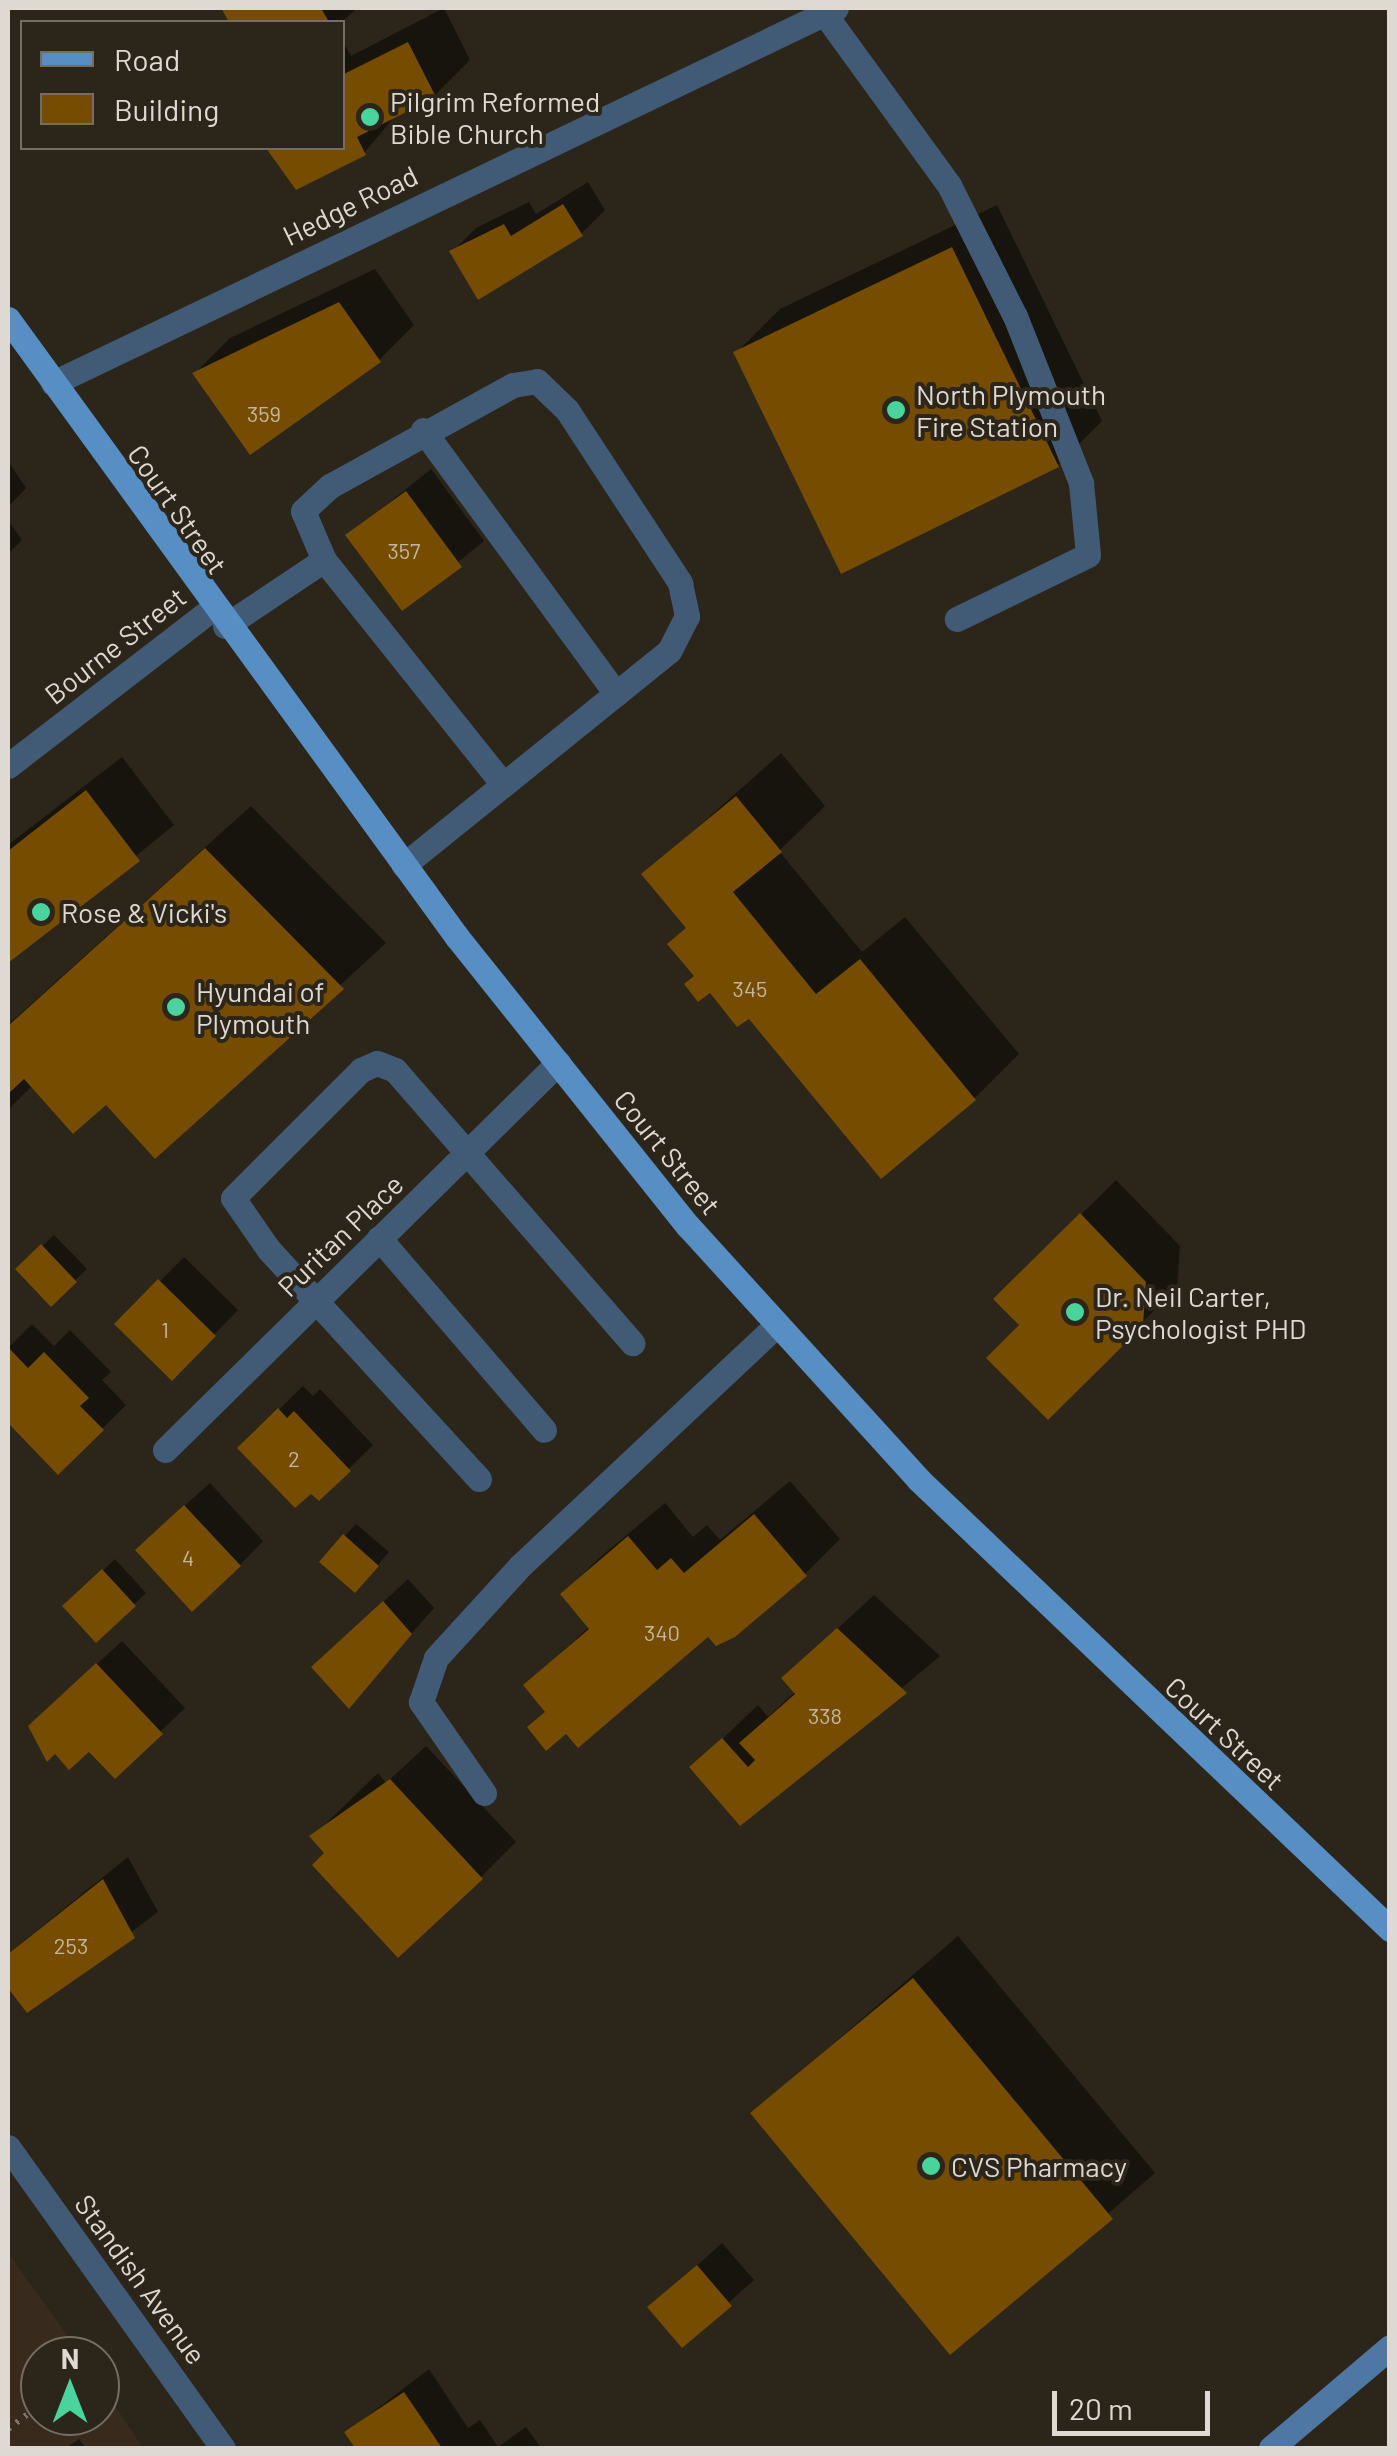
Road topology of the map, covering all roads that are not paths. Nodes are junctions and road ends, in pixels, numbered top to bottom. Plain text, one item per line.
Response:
1 (830, 10) edge
2 (8, 319) edge
3 (53, 383) junction
4 (423, 430) junction
5 (324, 560) junction
6 (218, 618) junction
7 (956, 619) dead end
8 (616, 694) junction
9 (8, 766) edge
10 (503, 784) junction
11 (404, 865) junction
12 (558, 1064) junction
13 (469, 1151) junction
14 (380, 1238) junction
15 (316, 1300) junction
16 (776, 1326) junction
17 (632, 1344) dead end
18 (544, 1430) dead end
19 (164, 1450) dead end
20 (479, 1478) dead end
21 (484, 1793) dead end
22 (1390, 1929) edge
23 (9, 2153) edge
24 (1390, 2347) edge
25 (222, 2448) edge
26 (1271, 2448) edge

1 - 3 street, Hedge Road
1 - 7 street
2 - 3 main road, Court Street
3 - 6 main road, Court Street
4 - 5 street
4 - 8 street
4 - 8 street
5 - 6 street, Bourne Street
5 - 10 street
6 - 9 street, Bourne Street
6 - 11 main road, Court Street
8 - 10 street
10 - 11 street
11 - 12 main road, Court Street
12 - 13 street, Puritan Place
12 - 16 main road, Court Street
13 - 14 street, Puritan Place
13 - 15 street
13 - 17 street
14 - 15 street, Puritan Place
14 - 18 street
15 - 19 street, Puritan Place
15 - 20 street
16 - 21 street
16 - 22 main road, Court Street
23 - 25 street, Standish Avenue
24 - 26 main road

